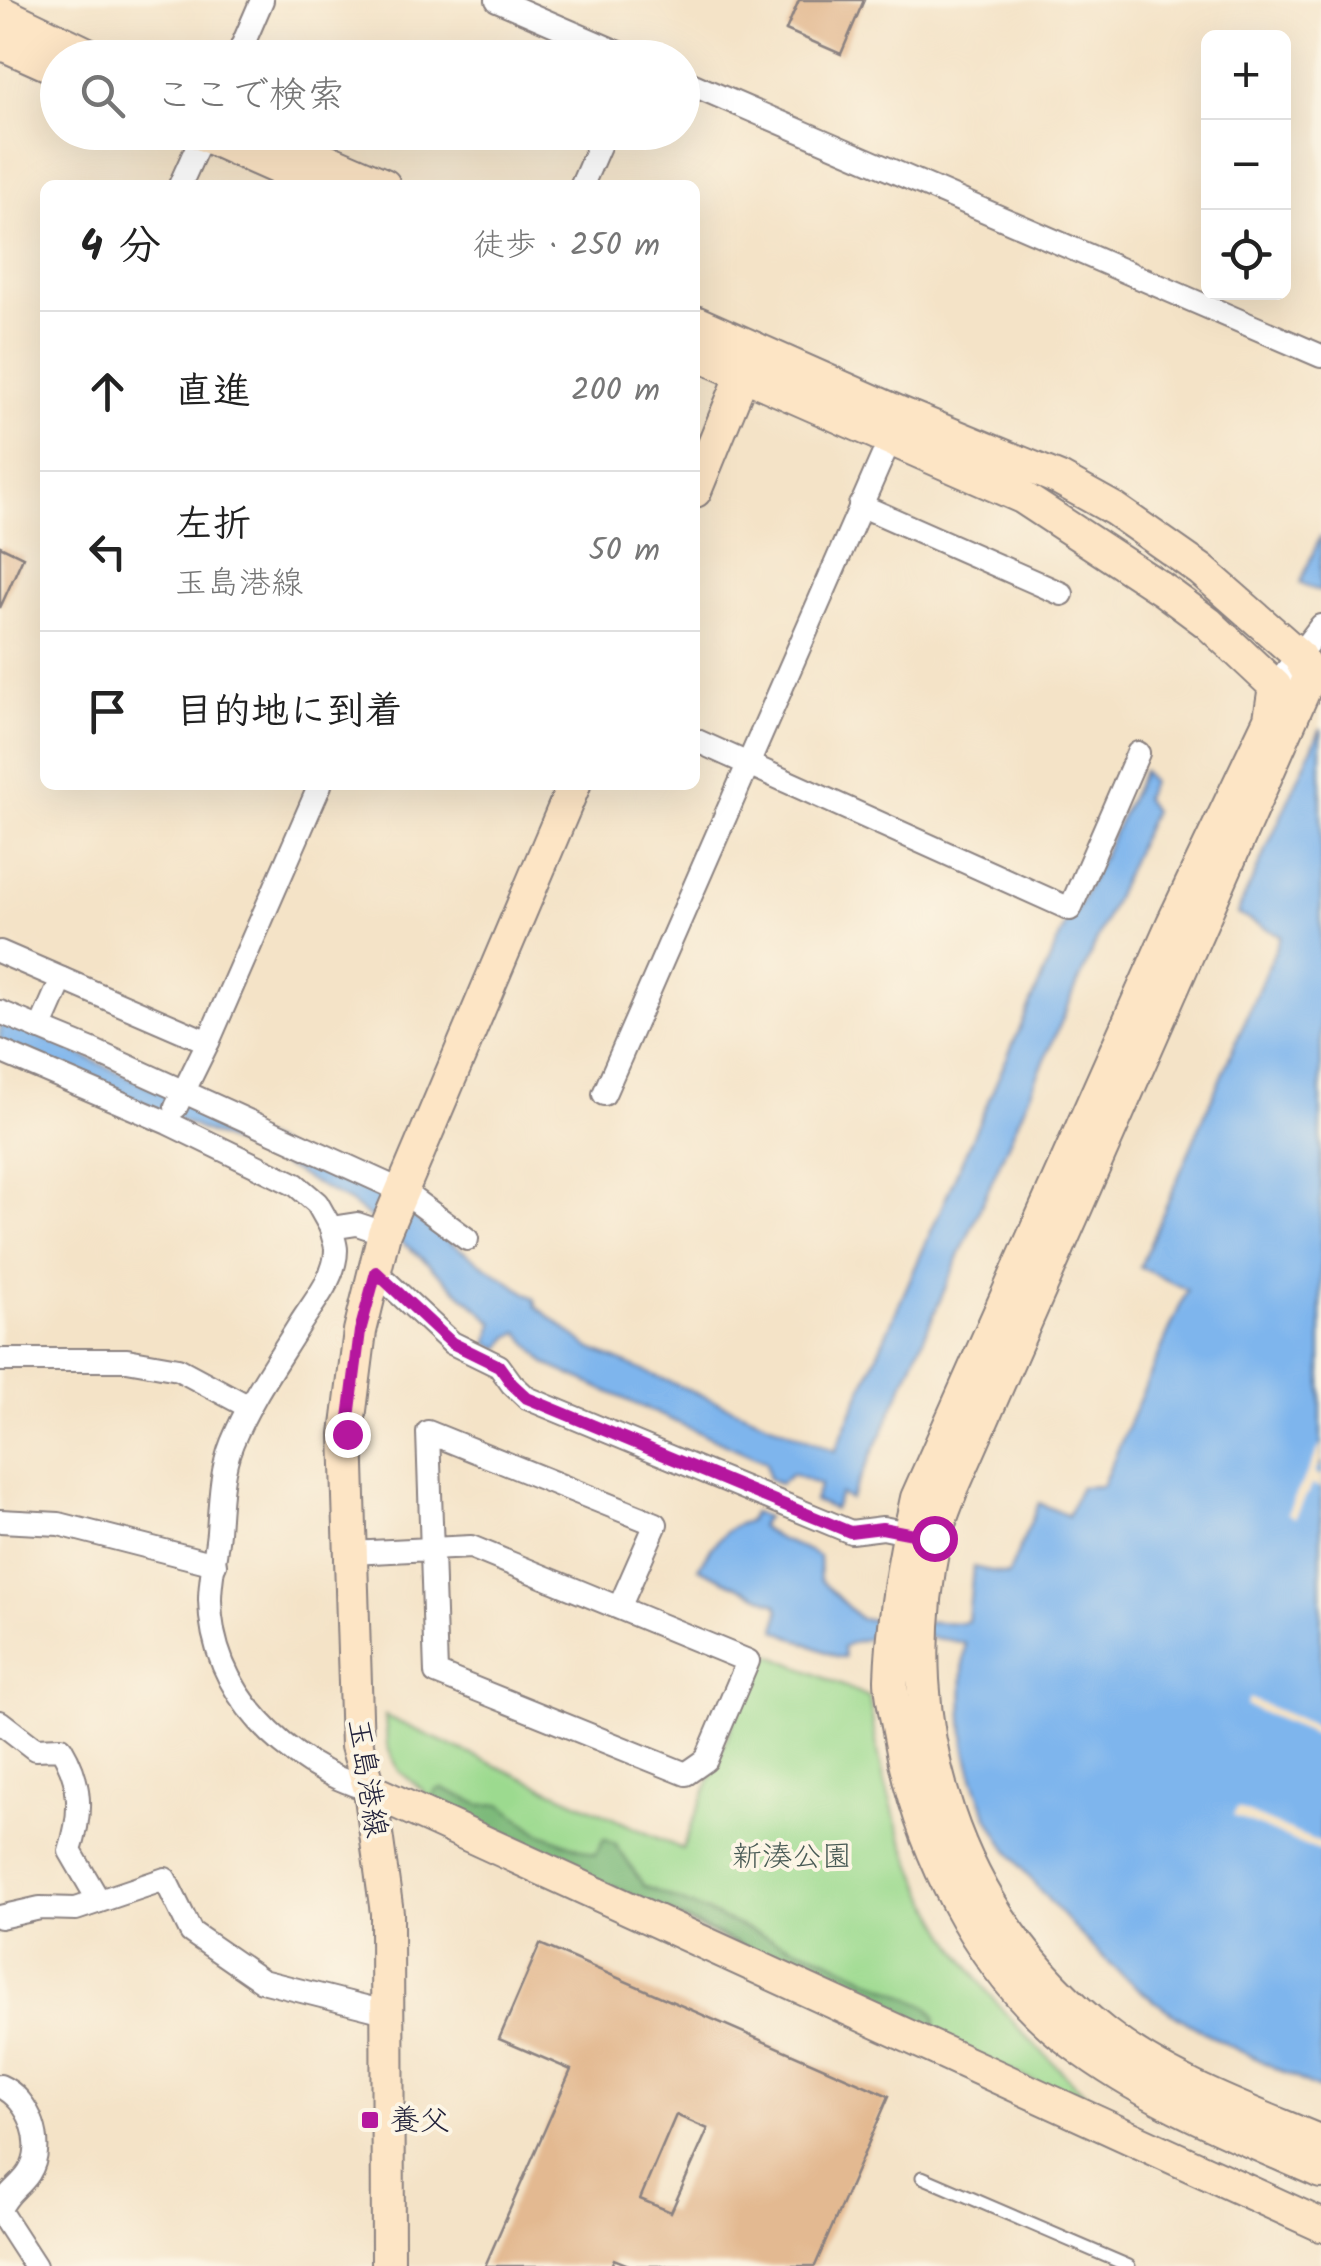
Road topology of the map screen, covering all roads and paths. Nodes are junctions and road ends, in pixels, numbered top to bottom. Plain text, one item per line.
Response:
1 (262, 0) edge
2 (497, 0) edge
3 (4, 27) edge
4 (43, 40) edge
5 (245, 40) edge
6 (589, 40) edge
7 (40, 56) edge
8 (700, 88) edge
9 (194, 150) edge
10 (239, 150) edge
11 (303, 150) edge
12 (597, 150) edge
13 (182, 180) edge
14 (305, 180) edge
15 (372, 180) edge
16 (584, 180) edge
17 (700, 326) edge
18 (700, 354) edge
19 (1321, 356) edge
20 (748, 361) junction
21 (896, 426) junction
22 (700, 479) edge
23 (860, 506) junction
24 (1062, 594) dead end
25 (1321, 626) edge
26 (1310, 661) edge
27 (1275, 686) junction
28 (700, 742) edge
29 (1138, 753) dead end
30 (747, 764) junction
31 (318, 790) edge
32 (572, 790) edge
33 (0, 952) edge
34 (62, 979) junction
35 (0, 1012) edge
36 (40, 1029) junction
37 (208, 1042) junction
38 (0, 1050) edge
39 (184, 1093) junction
40 (604, 1094) dead end
41 (168, 1123) junction
42 (402, 1191) junction
43 (331, 1228) junction
44 (384, 1232) junction
45 (467, 1239) dead end
46 (376, 1272) junction
47 (0, 1360) edge
48 (249, 1407) junction
49 (0, 1521) edge
50 (922, 1536) junction
51 (432, 1549) junction
52 (351, 1553) junction
53 (214, 1564) junction
54 (619, 1608) junction
55 (0, 1722) edge
56 (370, 1790) junction
57 (99, 1901) junction
58 (0, 1917) edge
59 (385, 2012) junction
60 (0, 2086) edge
61 (1321, 2142) edge
62 (1321, 2172) edge
63 (922, 2177) dead end
64 (0, 2211) edge
65 (1321, 2225) edge
66 (35, 2266) edge
67 (388, 2266) edge
68 (1129, 2266) edge

1 - 5 street
2 - 6 street
3 - 4 street
3 - 7 street
8 - 19 street
9 - 13 street
10 - 14 street
11 - 15 street
12 - 16 street
17 - 20 street
18 - 20 street
20 - 21 street
20 - 22 street
21 - 23 street
21 - 26 street
21 - 27 street
23 - 24 street
23 - 30 street
25 - 26 street
26 - 27 street
26 - 50 street
27 - 50 street
28 - 30 street
29 - 30 street
30 - 40 street
31 - 37 street
32 - 42 street, 玉島港線
33 - 34 street
34 - 36 street
34 - 37 street
35 - 36 street
36 - 39 street
37 - 39 street
38 - 41 street
39 - 41 street
39 - 42 street
41 - 43 street
42 - 44 street, 玉島港線
42 - 45 street
43 - 44 street
43 - 48 street
44 - 46 street, 玉島港線
46 - 50 street
46 - 52 street, 玉島港線
47 - 48 street
48 - 53 street
49 - 53 street
50 - 61 street
50 - 62 street
51 - 52 street
51 - 54 street
51 - 54 street
51 - 54 street
52 - 56 street, 玉島港線
53 - 56 street
55 - 57 street
56 - 59 street, 玉島港線
56 - 65 street
57 - 58 street
57 - 59 street
59 - 67 street, 玉島港線
60 - 64 street
63 - 68 lane
64 - 66 street

